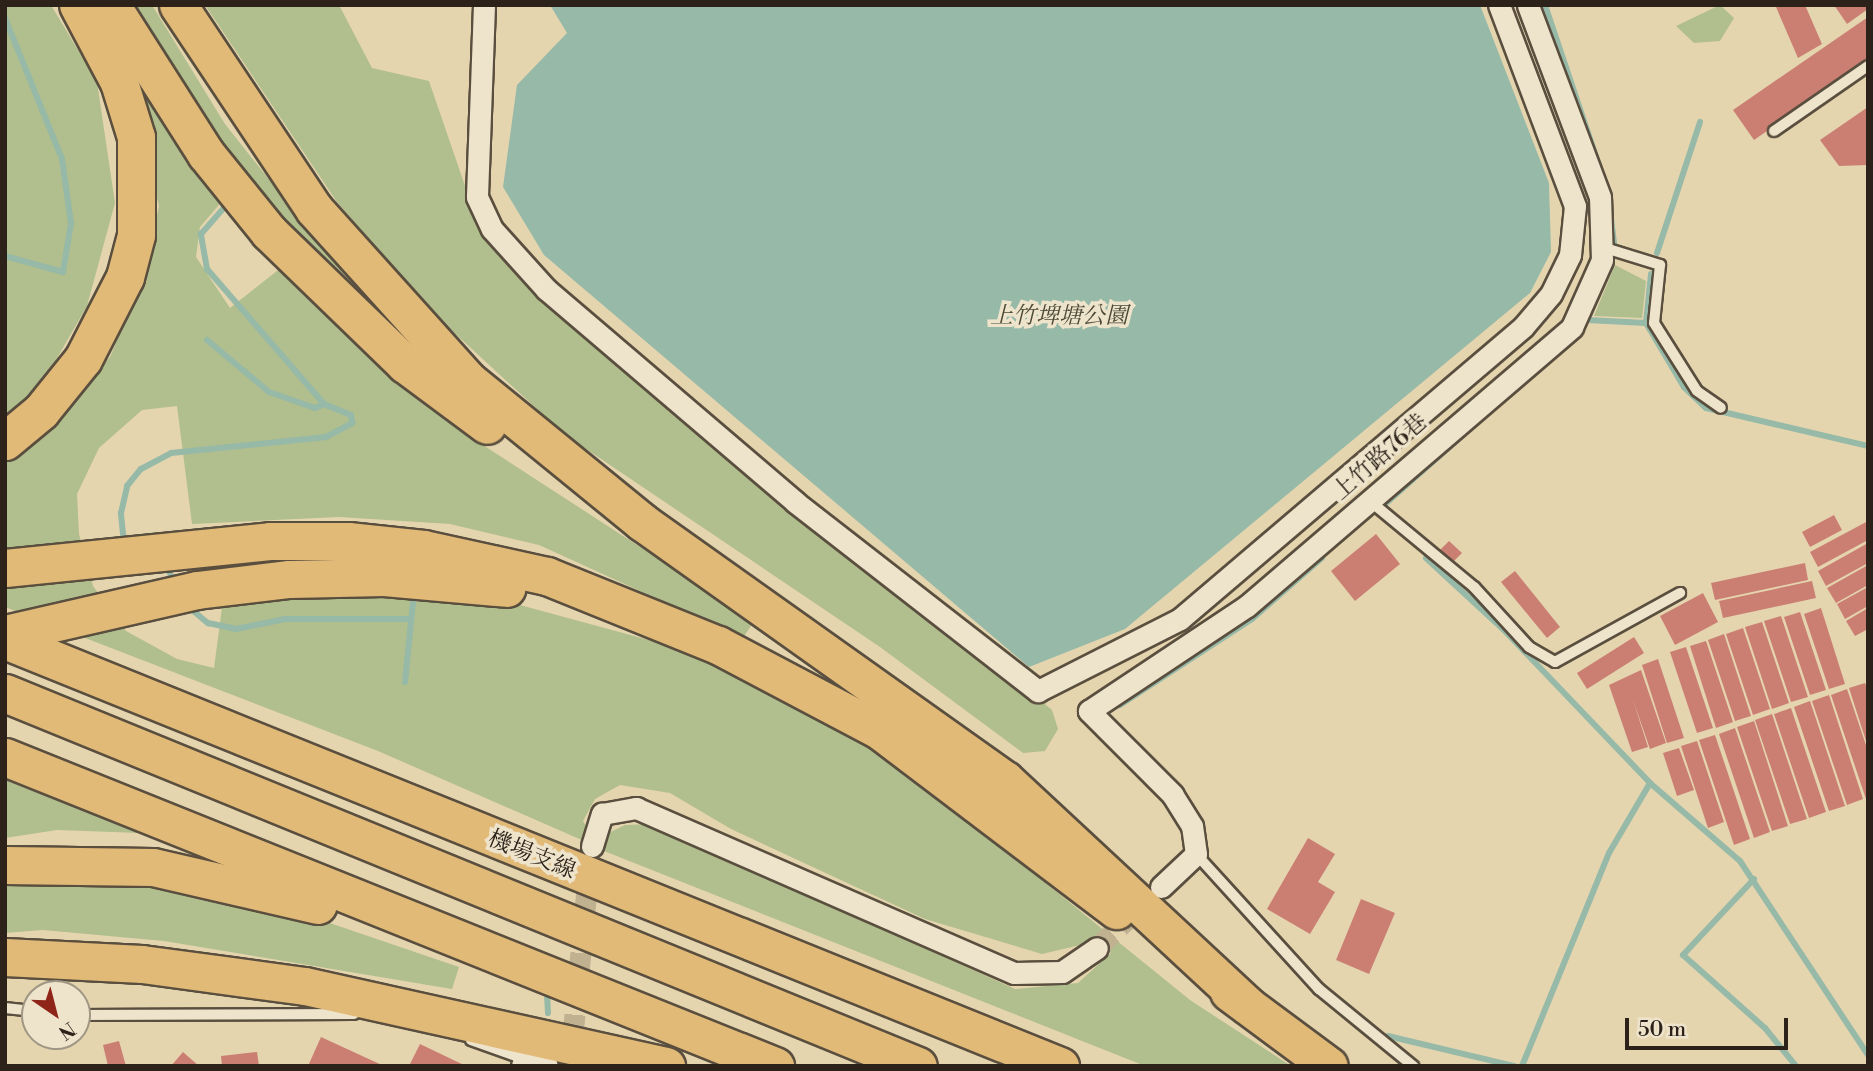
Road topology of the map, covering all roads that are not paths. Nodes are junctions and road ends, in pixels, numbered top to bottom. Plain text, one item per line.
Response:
1 (78, 5) edge
2 (111, 5) edge
3 (178, 5) edge
4 (484, 5) edge
5 (1499, 5) edge
6 (1528, 5) edge
7 (1868, 66) edge
8 (1774, 131) dead end
9 (1602, 247) junction
10 (1721, 408) dead end
11 (5, 442) edge
12 (1370, 501) junction
13 (642, 522) junction
14 (5, 568) edge
15 (1680, 593) dead end
16 (652, 617) junction
17 (5, 634) edge
18 (5, 640) edge
19 (5, 693) edge
20 (5, 757) edge
21 (592, 846) tunnel mouth
22 (1196, 854) junction
23 (5, 865) edge
24 (1161, 887) dead end
25 (1097, 948) tunnel mouth
26 (5, 957) edge
27 (535, 970) junction
28 (1247, 1005) junction
29 (91, 1015) edge
30 (363, 1015) dead end
31 (375, 1016) dead end
32 (523, 1063) edge
33 (547, 1066) edge
34 (666, 1066) edge
35 (775, 1066) edge
36 (918, 1066) edge
37 (1060, 1066) edge
38 (1329, 1066) edge
39 (1413, 1066) edge

1 - 11 highway
2 - 13 highway
3 - 13 highway
4 - 5 street
6 - 9 street, 上竹路76巷
7 - 8 lane
9 - 10 lane
9 - 12 street, 上竹路76巷
12 - 15 lane
12 - 22 street, 上竹路76巷
13 - 28 highway
14 - 16 highway
16 - 17 highway
16 - 28 highway
18 - 37 highway, 機場支線
19 - 36 highway
20 - 27 highway
21 - 25 street
22 - 24 street
22 - 39 lane, 上竹路76巷
23 - 27 highway
26 - 34 highway
27 - 35 highway
28 - 38 highway
29 - 30 lane
31 - 32 lane
32 - 33 street

